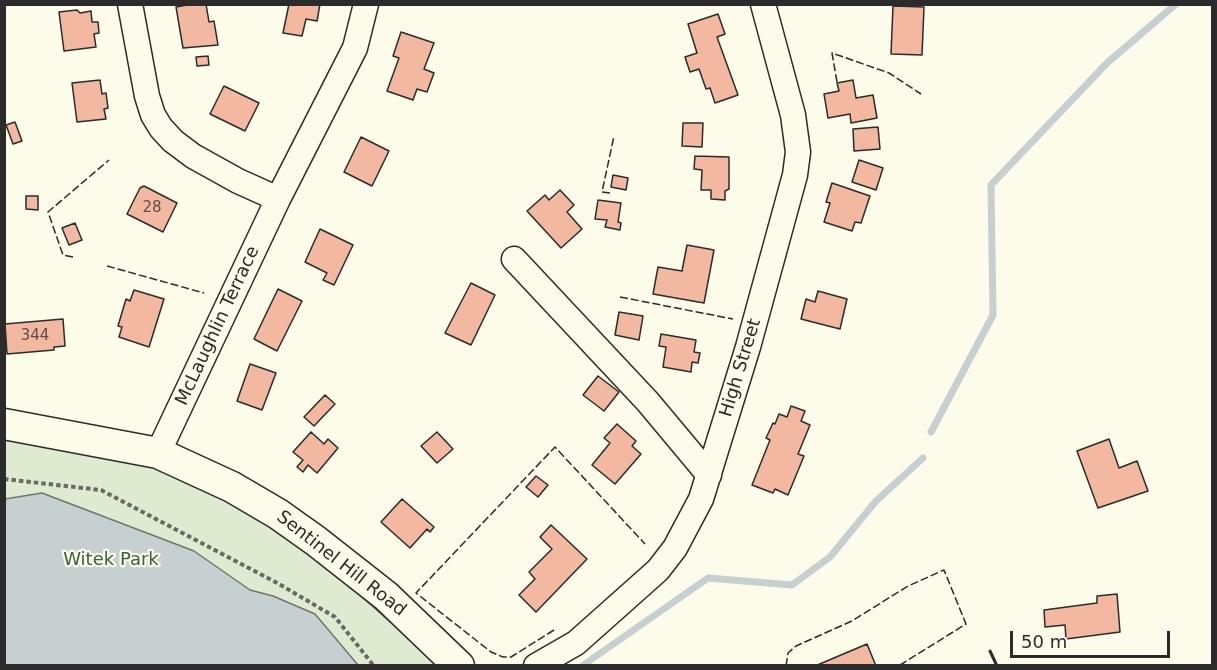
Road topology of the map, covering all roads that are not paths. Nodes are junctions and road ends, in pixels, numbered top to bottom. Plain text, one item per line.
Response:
1 (130, 4) edge
2 (366, 4) edge
3 (763, 4) edge
4 (278, 199) junction
5 (514, 259) dead end
6 (4, 424) edge
7 (158, 453) junction
8 (709, 475) junction
9 (459, 666) edge
10 (536, 666) edge

1 - 4 street
2 - 4 street, McLaughlin Terrace
3 - 8 street, High Street
4 - 7 street, McLaughlin Terrace
5 - 8 street
6 - 7 main road, Sentinel Hill Road
7 - 9 main road, Sentinel Hill Road
8 - 10 street, High Street

